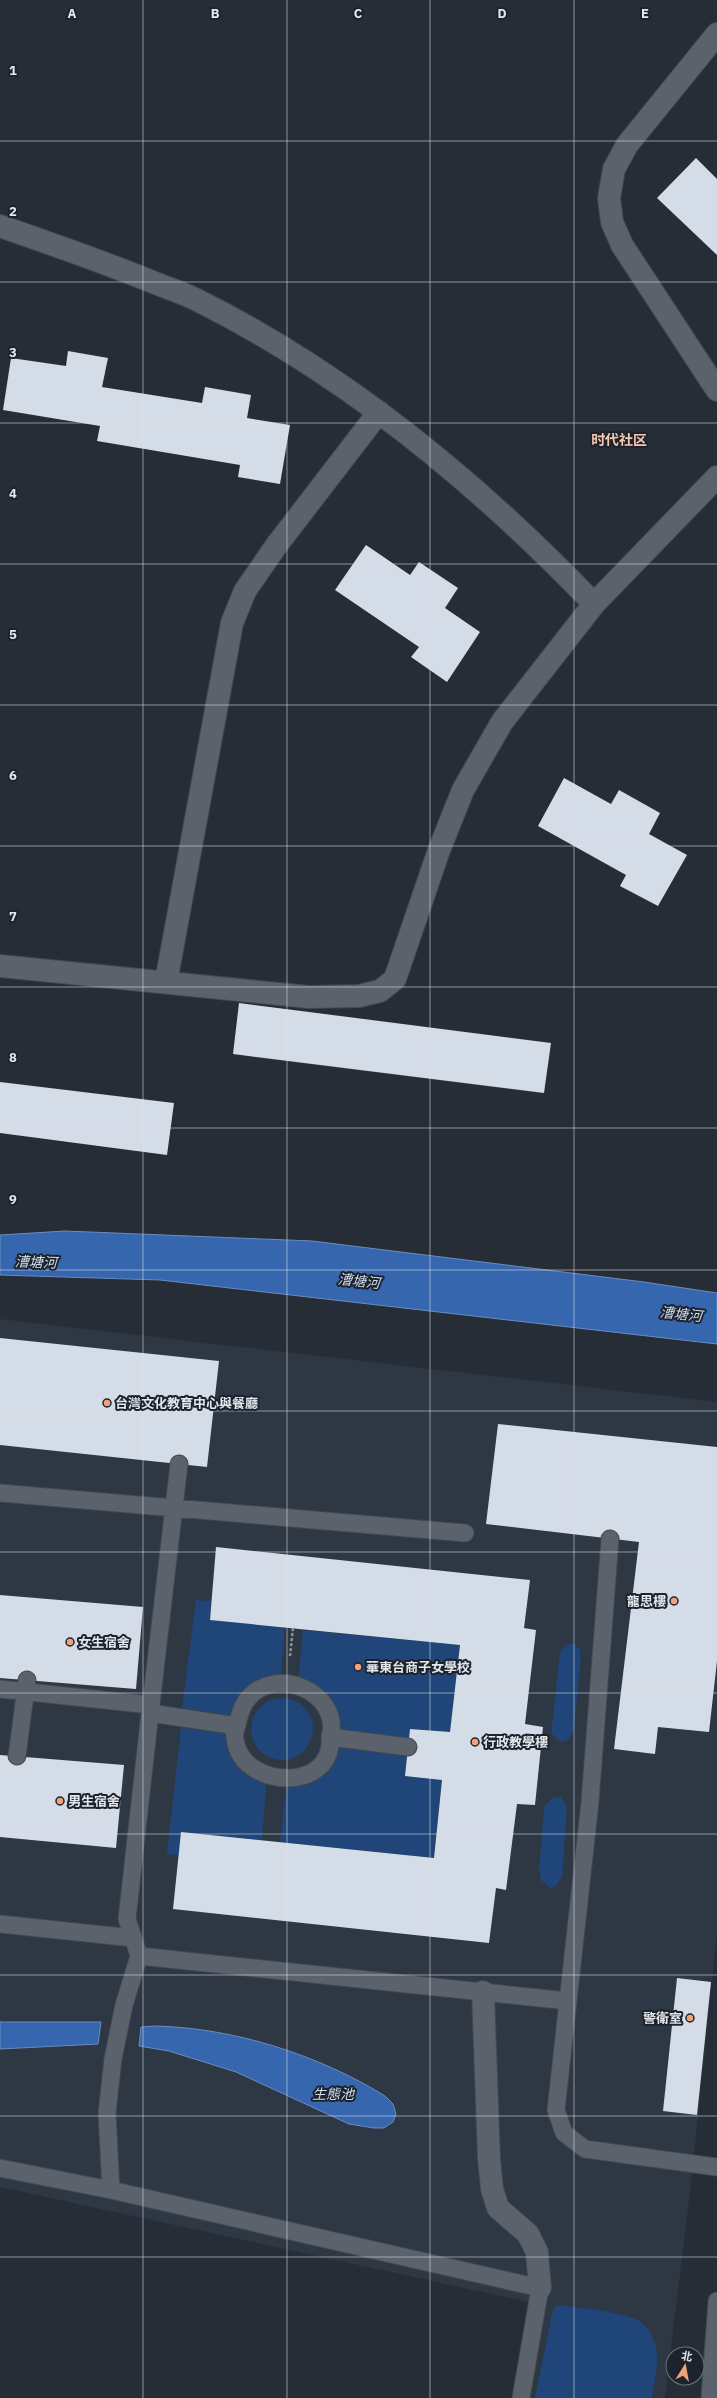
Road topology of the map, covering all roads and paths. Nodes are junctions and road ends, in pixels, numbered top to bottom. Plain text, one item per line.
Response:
1 (717, 34) edge
2 (0, 226) edge
3 (717, 390) edge
4 (379, 412) junction
5 (717, 477) edge
6 (594, 604) junction
7 (0, 966) edge
8 (166, 982) junction
9 (179, 1464) dead end
10 (0, 1493) edge
11 (174, 1508) junction
12 (465, 1533) dead end
13 (610, 1539) dead end
14 (26, 1686) junction
15 (0, 1689) edge
16 (150, 1709) junction
17 (237, 1726) junction
18 (330, 1737) junction
19 (408, 1747) dead end
20 (17, 1756) dead end
21 (0, 1924) edge
22 (133, 1938) junction
23 (139, 1956) junction
24 (483, 1992) junction
25 (568, 2001) junction
26 (717, 2166) edge
27 (0, 2168) edge
28 (111, 2190) junction
29 (540, 2288) junction
30 (717, 2301) edge
31 (521, 2398) edge
32 (710, 2398) edge

1 - 3 street
2 - 4 street
4 - 6 street
4 - 8 street
5 - 6 street
6 - 8 street
7 - 8 street
9 - 11 lane
10 - 11 lane
11 - 12 lane
11 - 16 lane
13 - 25 lane
14 - 15 lane
14 - 16 lane
14 - 20 lane
16 - 17 lane
16 - 22 lane
17 - 18 lane
17 - 18 lane
18 - 19 lane
21 - 22 lane
22 - 23 lane
23 - 24 lane
23 - 28 lane
24 - 25 lane
24 - 29 street
25 - 26 lane
27 - 28 lane
28 - 29 lane
29 - 31 lane
30 - 32 lane

